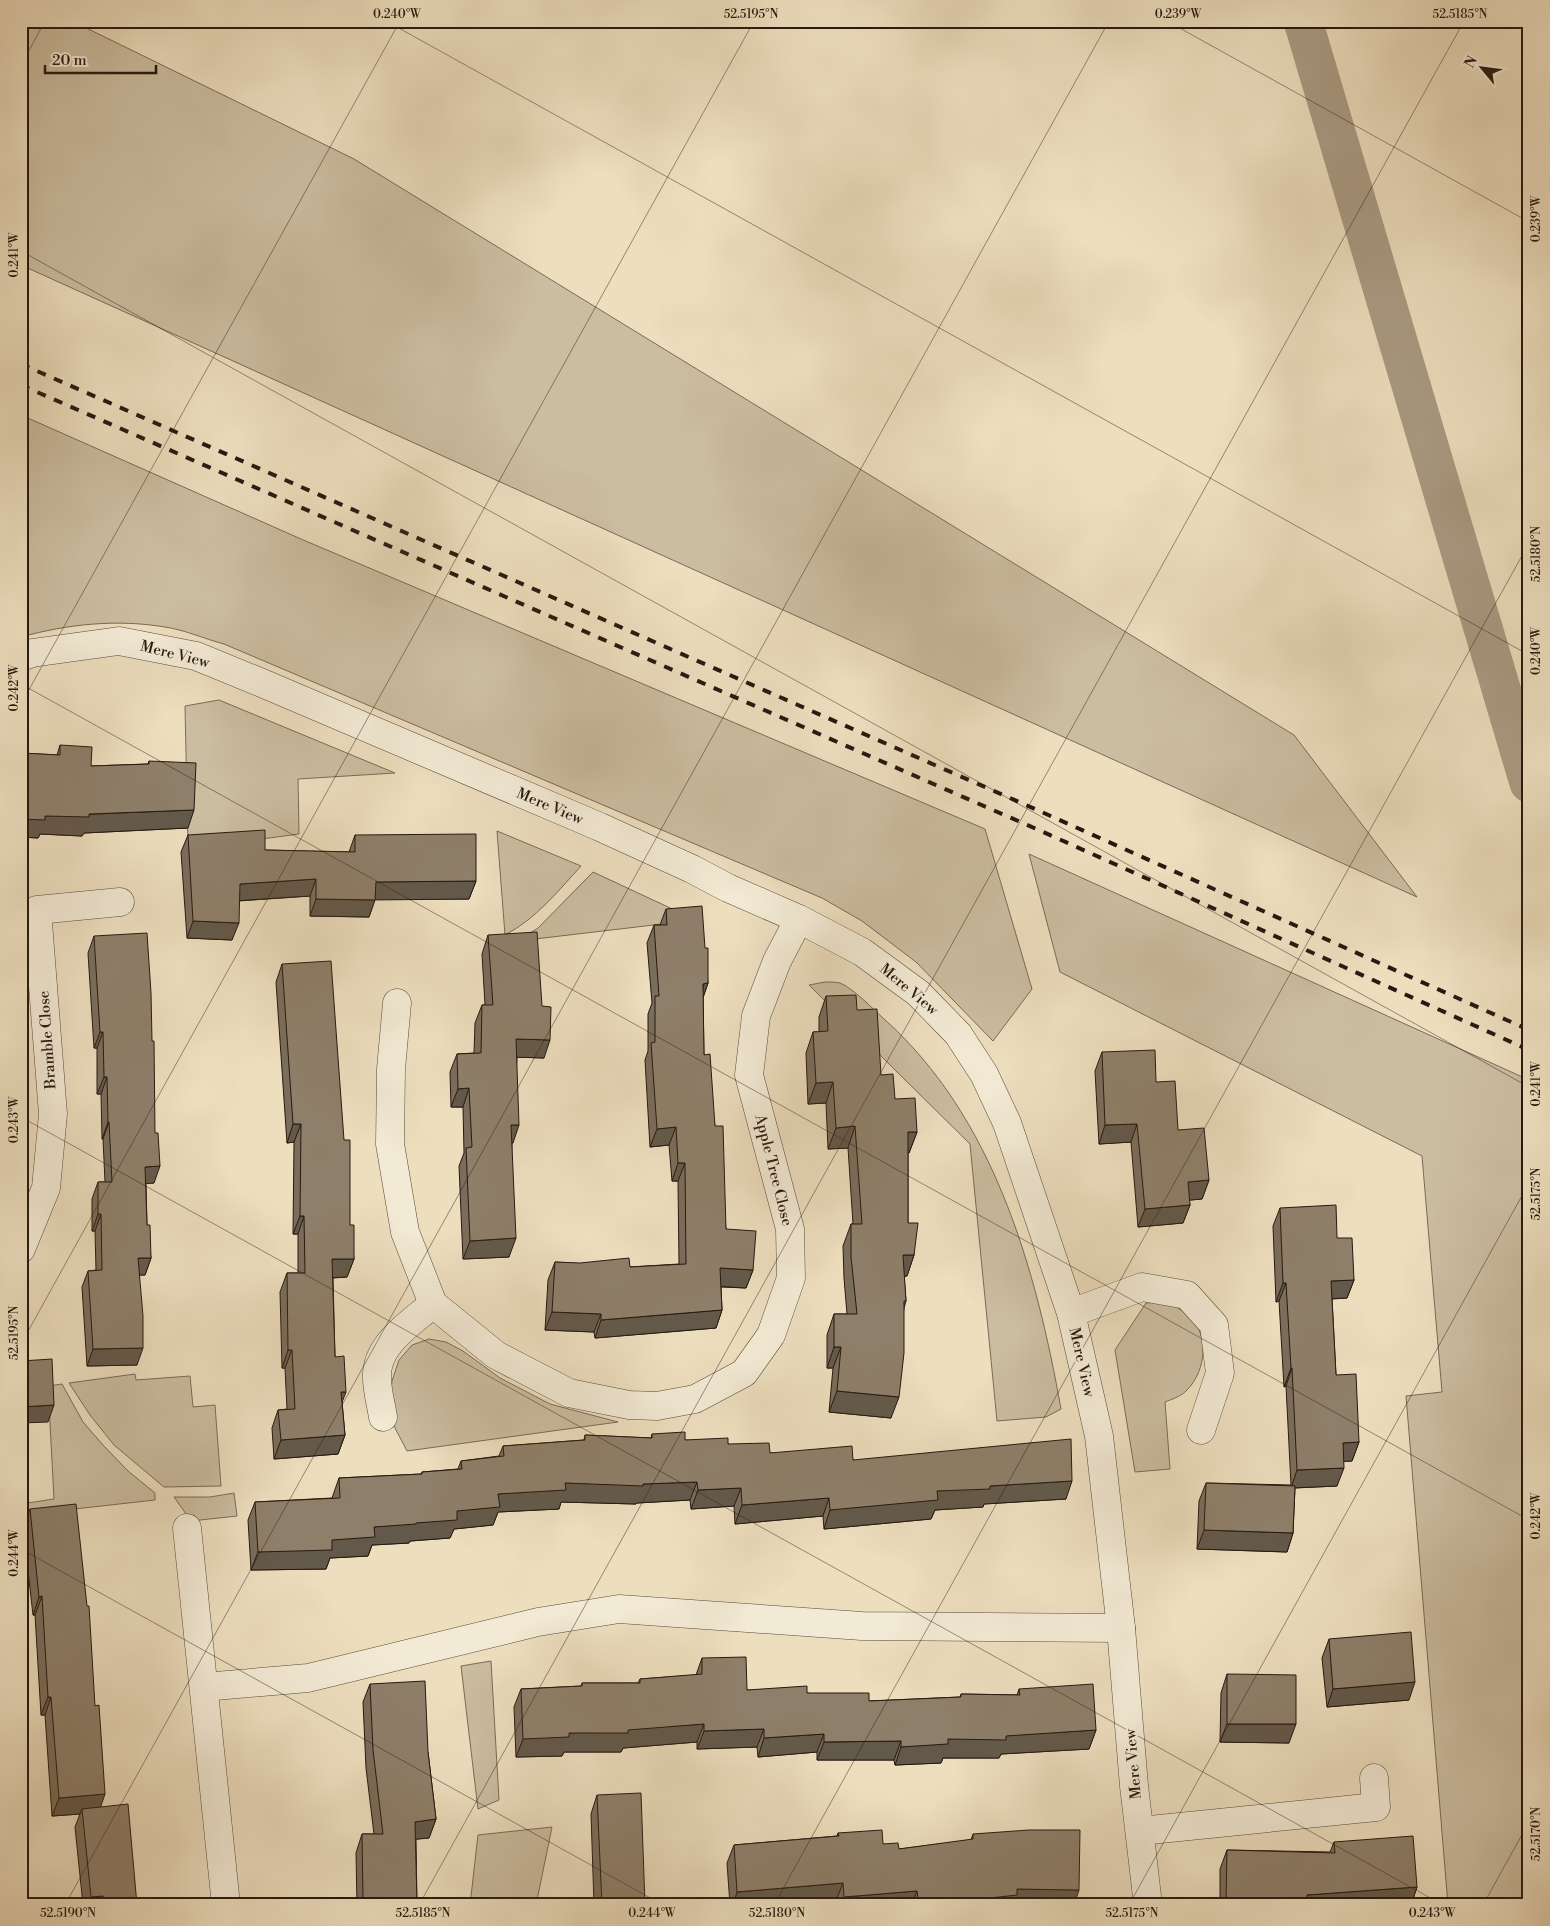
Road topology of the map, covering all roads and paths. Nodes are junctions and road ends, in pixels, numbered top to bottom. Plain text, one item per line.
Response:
1 (21, 657) edge
2 (120, 902) dead end
3 (799, 919) junction
4 (397, 1003) dead end
5 (21, 1249) edge
6 (433, 1304) junction
7 (1071, 1313) junction
8 (383, 1417) dead end
9 (1201, 1430) dead end
10 (187, 1528) dead end
11 (1121, 1628) junction
12 (204, 1687) junction
13 (1374, 1778) dead end
14 (1140, 1830) junction
15 (226, 1905) edge
16 (1148, 1905) edge

1 - 3 street, Mere View
2 - 5 street, Bramble Close
3 - 6 street, Apple Tree Close
3 - 7 street, Mere View
4 - 6 street, Apple Tree Close
6 - 8 street
7 - 9 street
7 - 11 street, Mere View
10 - 12 street
11 - 12 street
11 - 14 street, Mere View
12 - 15 street
13 - 14 street
14 - 16 street, Mere View

